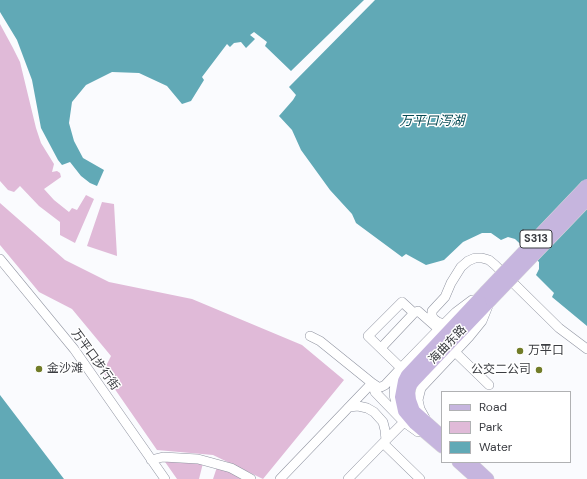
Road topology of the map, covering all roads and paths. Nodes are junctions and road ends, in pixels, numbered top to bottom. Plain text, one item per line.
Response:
1 (587, 185) edge
2 (587, 200) edge
3 (0, 259) edge
4 (488, 296) junction
5 (414, 312) junction
6 (442, 326) junction
7 (310, 336) dead end
8 (381, 348) junction
9 (587, 349) edge
10 (455, 352) junction
11 (404, 372) junction
12 (372, 383) junction
13 (489, 385) dead end
14 (347, 409) junction
15 (404, 422) junction
16 (438, 438) edge
17 (384, 441) junction
18 (151, 460) junction
19 (459, 463) edge
20 (473, 473) edge
21 (165, 479) edge
22 (251, 479) edge
23 (280, 479) edge
24 (348, 479) edge
25 (420, 479) edge
26 (488, 479) edge

1 - 4 main road, S313, bridge
2 - 4 main road, S313, bridge
3 - 18 street, 万平口步行街
4 - 6 street
4 - 10 street
4 - 11 main road, 海曲东路 / S313
4 - 16 main road, 海曲东路 / S313
5 - 6 street
5 - 8 street
5 - 8 street
6 - 9 street
6 - 11 street
7 - 12 street
8 - 11 street
10 - 13 street
10 - 16 street
11 - 12 street
11 - 15 street
11 - 16 main road
12 - 14 street
12 - 15 street
14 - 17 street
14 - 23 street
15 - 16 street
15 - 17 street
17 - 24 street
17 - 25 street
18 - 21 street, 万平口步行街
18 - 22 street
19 - 20 main road
20 - 26 main road

